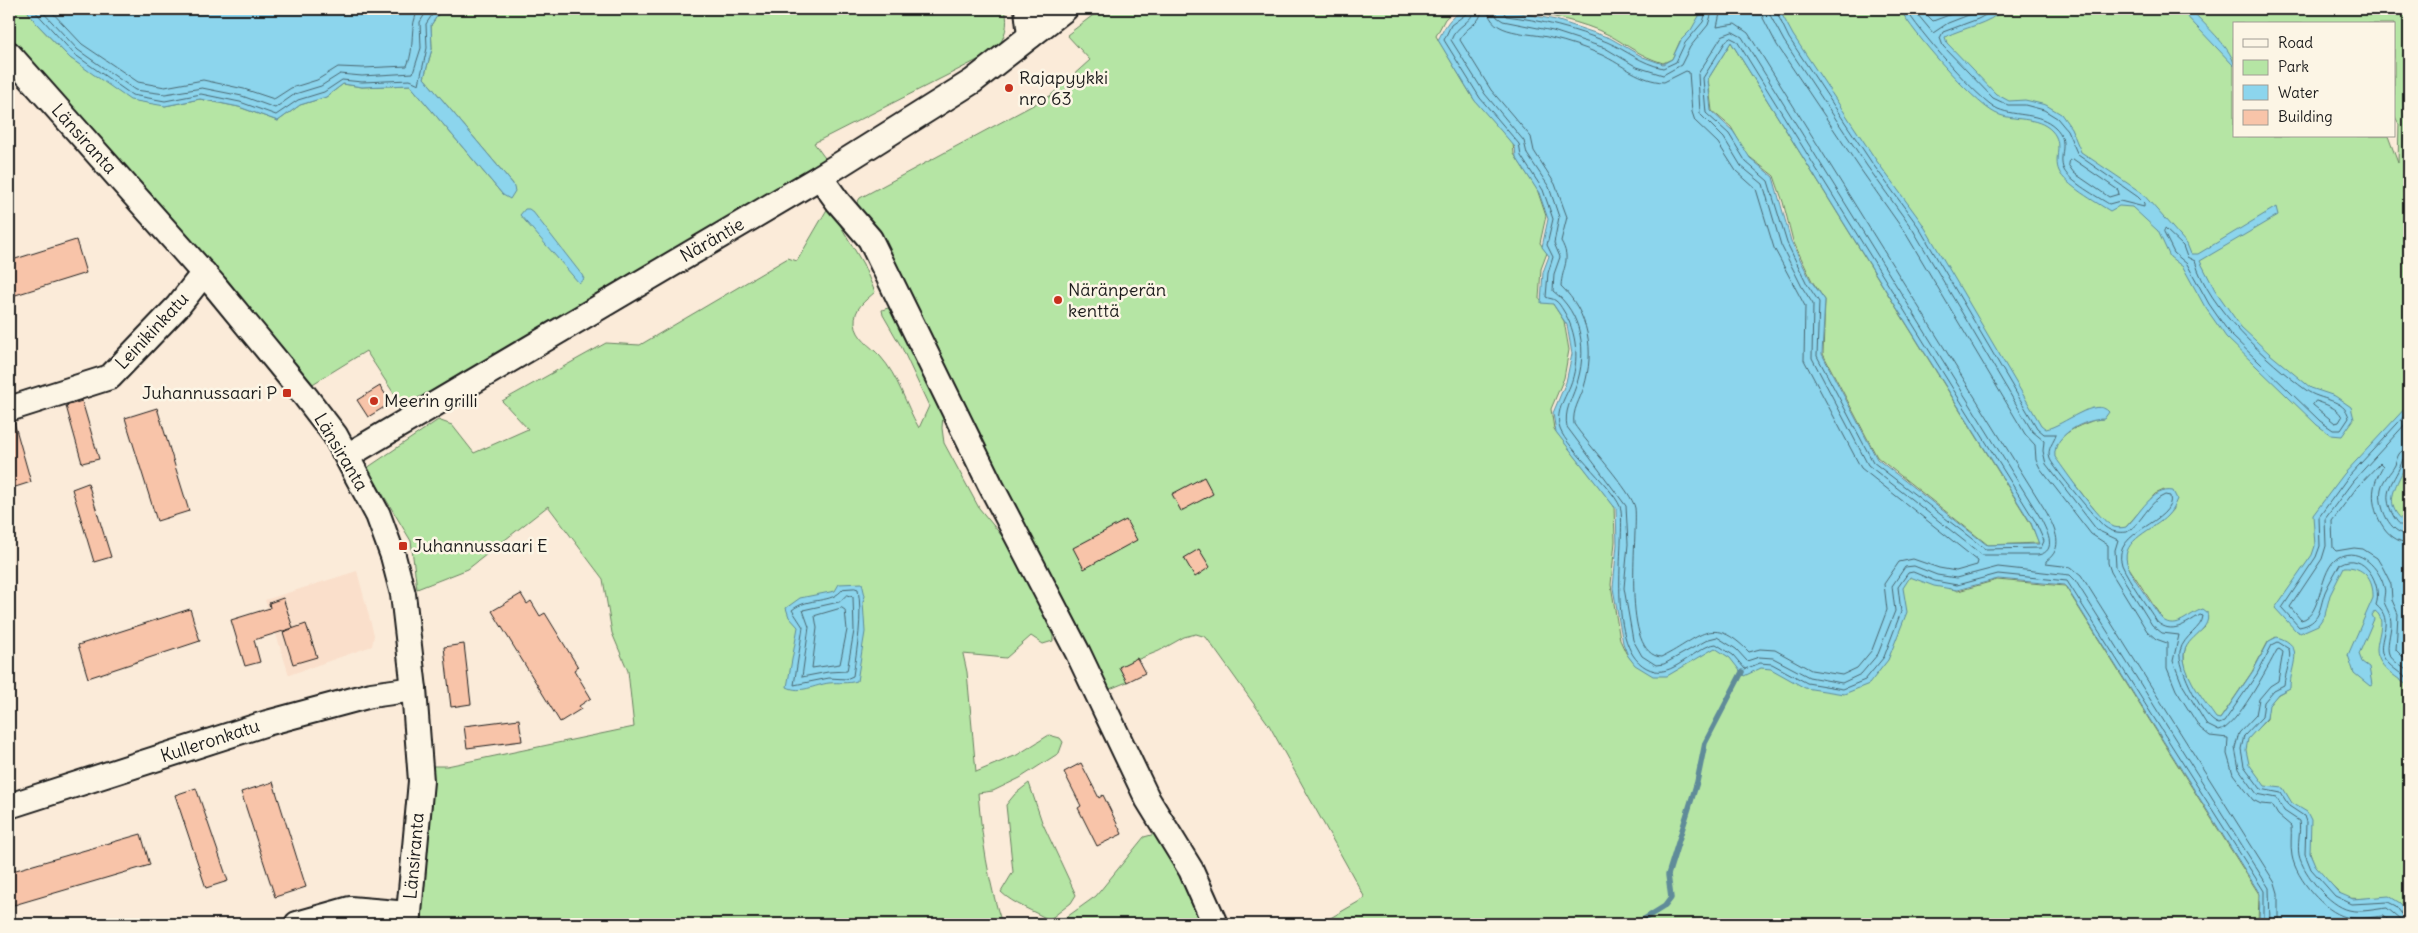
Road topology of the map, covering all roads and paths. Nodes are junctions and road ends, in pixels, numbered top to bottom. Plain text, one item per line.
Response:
1 (1027, 9) edge
2 (1066, 9) edge
3 (1030, 36) junction
4 (9, 54) edge
5 (820, 177) junction
6 (204, 273) junction
7 (9, 409) edge
8 (347, 456) junction
9 (414, 689) junction
10 (9, 806) edge
11 (408, 919) edge
12 (301, 924) edge
13 (1215, 924) edge

1 - 3 street
2 - 3 street, Näräntie
3 - 5 street, Näräntie
4 - 6 street, Länsiranta
5 - 8 street, Näräntie
5 - 13 street
6 - 7 street, Leinikinkatu
6 - 8 street, Länsiranta
8 - 9 street, Länsiranta
9 - 10 street, Kulleronkatu
9 - 11 street, Länsiranta
11 - 12 street

